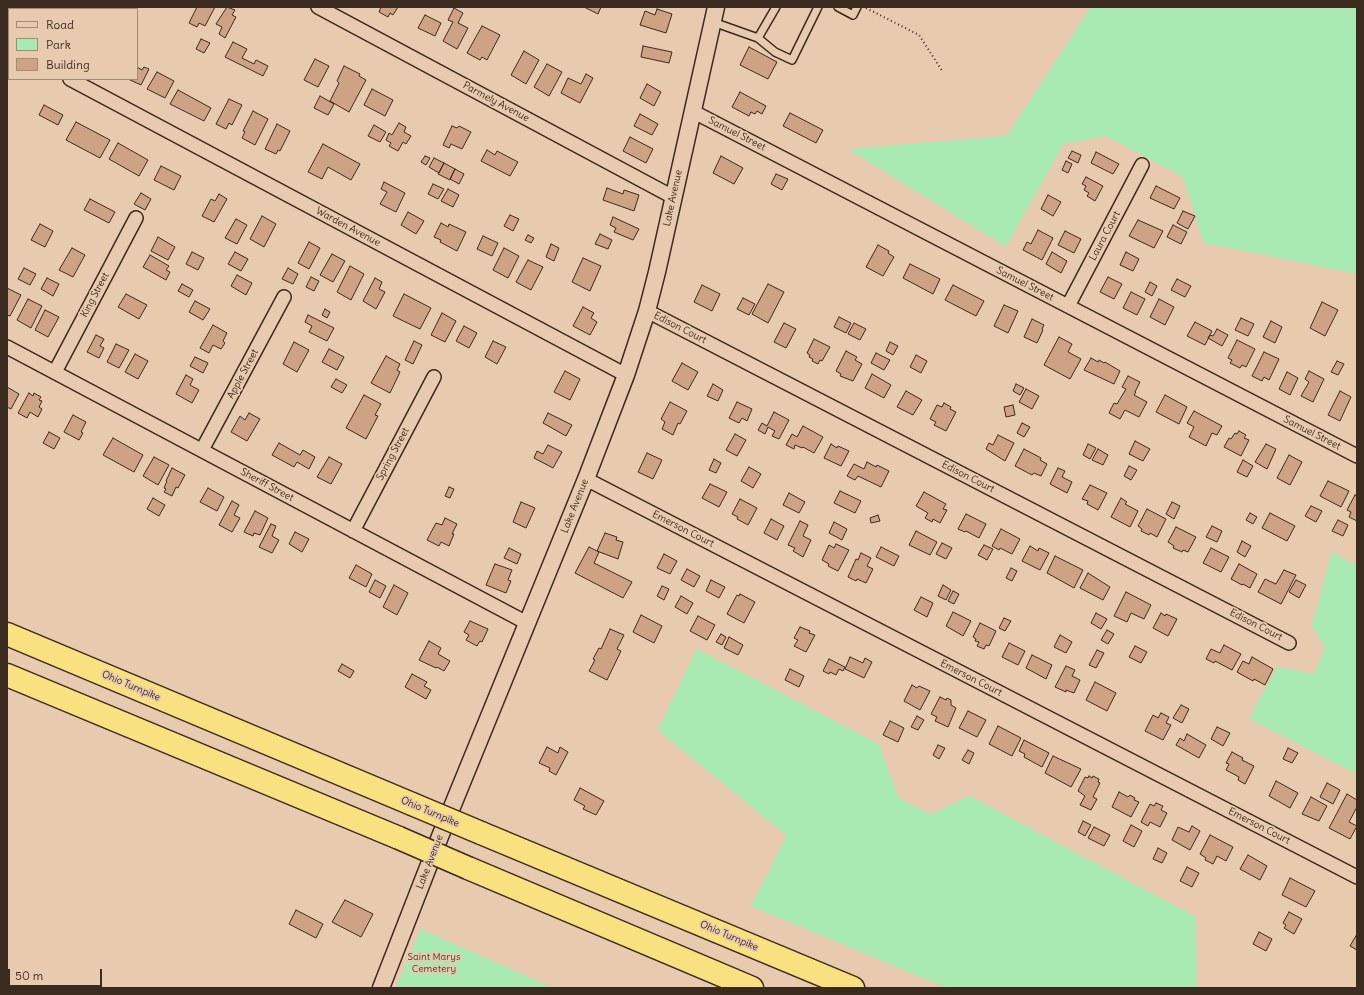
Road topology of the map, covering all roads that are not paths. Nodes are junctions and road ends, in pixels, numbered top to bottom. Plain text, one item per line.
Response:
1 (318, 7) edge
2 (776, 7) edge
3 (818, 7) edge
4 (838, 7) edge
5 (857, 7) edge
6 (713, 12) edge
7 (758, 38) junction
8 (72, 80) edge
9 (692, 111) junction
10 (1142, 165) dead end
11 (674, 197) junction
12 (136, 218) dead end
13 (284, 297) dead end
14 (1068, 306) junction
15 (647, 311) junction
16 (7, 346) edge
17 (55, 372) junction
18 (626, 376) junction
19 (434, 377) dead end
20 (202, 450) junction
21 (1357, 456) edge
22 (586, 479) junction
23 (353, 531) junction
24 (527, 623) junction
25 (7, 634) edge
26 (1289, 642) dead end
27 (7, 675) edge
28 (1357, 877) edge
29 (381, 988) edge
30 (752, 988) edge
31 (853, 988) edge

1 - 11 street, Parmely Avenue
2 - 7 lane
3 - 7 lane
4 - 5 lane
6 - 7 lane
6 - 9 street, Lake Avenue
8 - 18 street, Warden Avenue
9 - 11 street, Lake Avenue
9 - 14 street, Samuel Street
10 - 14 street, Laura Court
11 - 15 street, Lake Avenue
12 - 17 street, King Street
13 - 20 street, Apple Street
14 - 21 street, Samuel Street
15 - 18 street, Lake Avenue
15 - 26 street, Edison Court
16 - 17 street, Sheriff Street
17 - 20 street, Sheriff Street
18 - 22 street, Lake Avenue
19 - 23 street, Spring Street
20 - 23 street, Sheriff Street
22 - 24 street, Lake Avenue
22 - 28 street, Emerson Court
23 - 24 street, Sheriff Street
24 - 29 street, Lake Avenue
25 - 31 highway, Ohio Turnpike, bridge
27 - 30 highway, bridge

